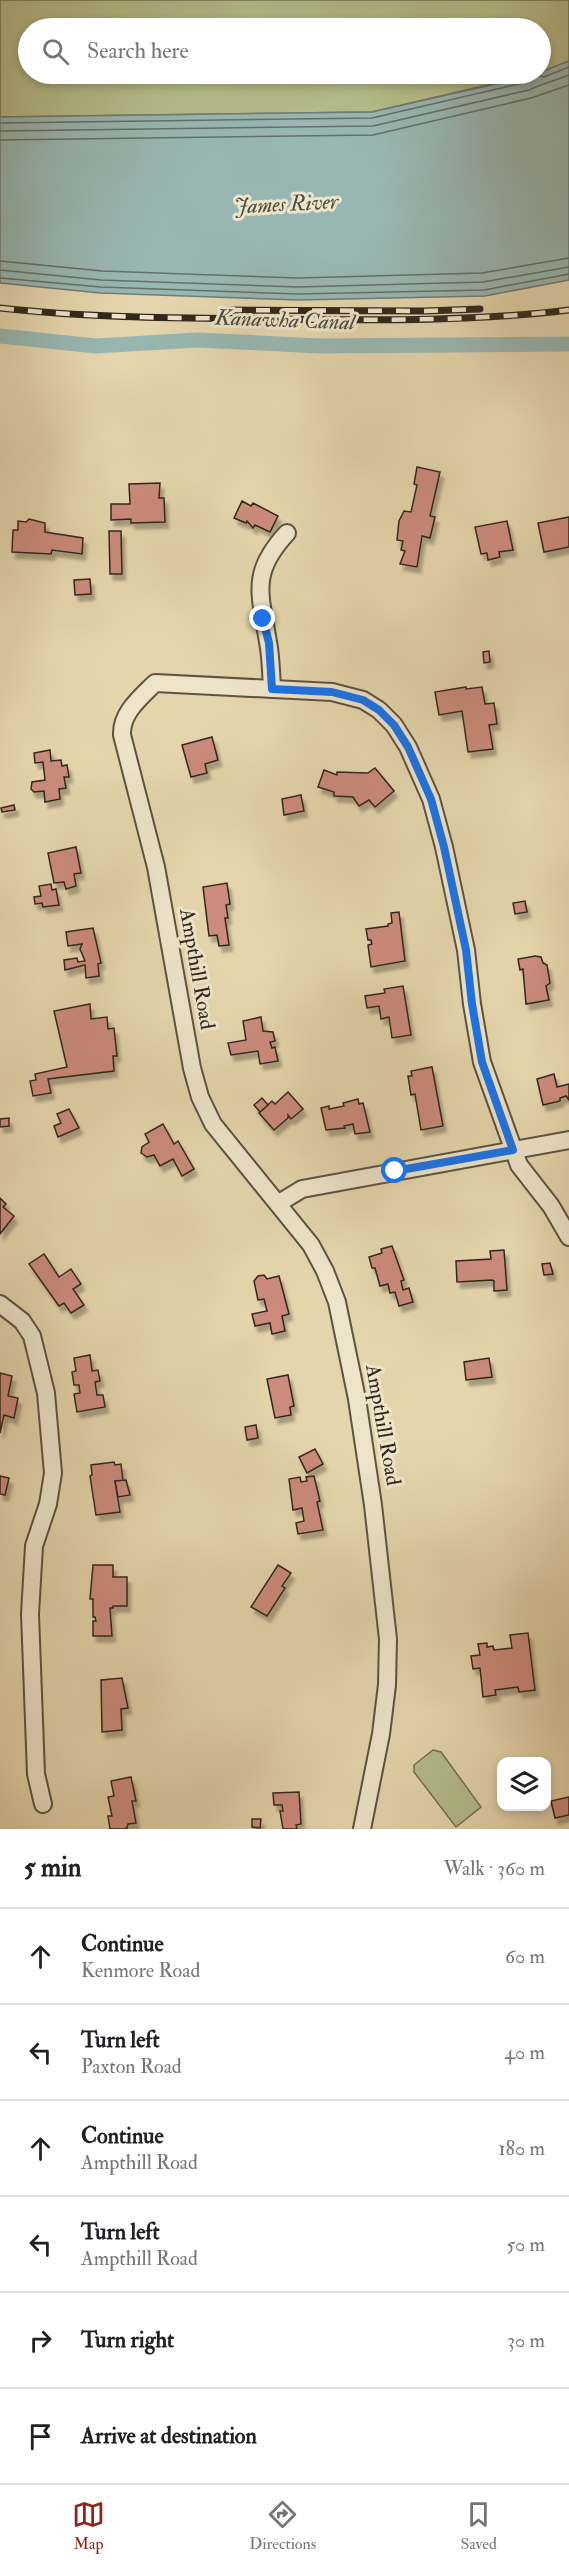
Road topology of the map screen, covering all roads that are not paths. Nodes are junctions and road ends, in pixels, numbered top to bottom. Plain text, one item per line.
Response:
1 (287, 533) dead end
2 (272, 689) junction
3 (569, 1140) edge
4 (513, 1150) junction
5 (279, 1203) junction
6 (569, 1237) edge
7 (0, 1304) edge
8 (43, 1804) dead end
9 (362, 1829) edge

1 - 2 street
2 - 4 street, Ampthill Road
2 - 5 street, Ampthill Road
3 - 4 street
4 - 5 street
4 - 6 street, Ampthill Road
5 - 9 street, Ampthill Road
7 - 8 street

